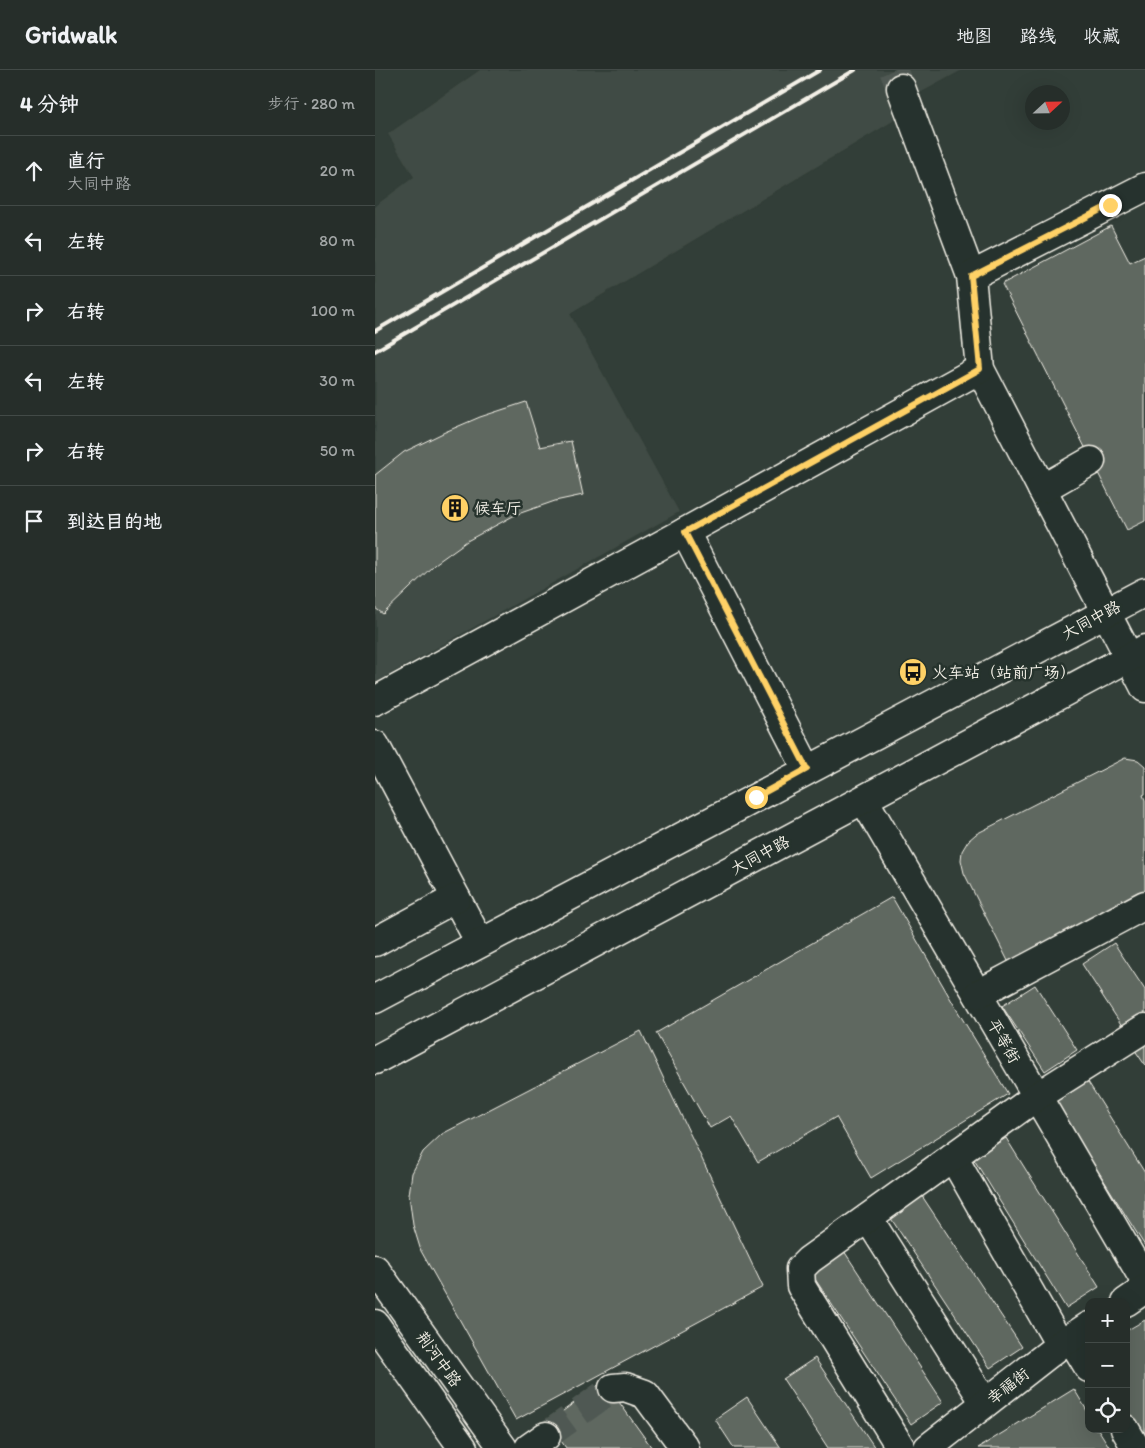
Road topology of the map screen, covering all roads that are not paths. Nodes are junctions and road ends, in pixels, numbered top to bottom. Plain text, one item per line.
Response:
1 (901, 88) tunnel mouth
2 (1145, 187) edge
3 (971, 276) junction
4 (980, 369) junction
5 (1091, 461) dead end
6 (1042, 489) junction
7 (685, 532) junction
8 (1145, 592) edge
9 (1105, 613) junction
10 (1137, 653) edge
11 (1145, 688) edge
12 (375, 701) edge
13 (375, 745) edge
14 (807, 769) junction
15 (864, 800) junction
16 (456, 898) junction
17 (1145, 905) edge
18 (375, 942) edge
19 (480, 943) junction
20 (978, 994) junction
21 (375, 999) edge
22 (1145, 1028) edge
23 (375, 1060) edge
24 (1036, 1097) junction
25 (953, 1156) junction
26 (868, 1218) junction
27 (375, 1269) edge
28 (1145, 1282) edge
29 (1145, 1289) edge
30 (1130, 1299) edge
31 (375, 1324) edge
32 (1073, 1336) edge
33 (1085, 1360) edge
34 (613, 1388) tunnel mouth
35 (985, 1404) junction
36 (1127, 1433) edge
37 (463, 1448) edge
38 (503, 1448) edge
39 (685, 1448) edge
40 (901, 1448) edge
41 (928, 1448) edge
42 (1136, 1448) edge

1 - 3 street
2 - 3 street
3 - 4 street
4 - 6 street
4 - 7 street
5 - 6 street
6 - 9 street
7 - 12 street
7 - 14 street
8 - 9 street, 大同中路
9 - 10 street
9 - 14 street, 大同中路
10 - 11 street
10 - 15 street, 大同中路
13 - 16 street
14 - 19 street, 大同中路
15 - 20 street, 平等街
15 - 23 street, 大同中路
16 - 18 street
16 - 19 street
17 - 20 street
19 - 21 street, 大同中路
20 - 24 street, 平等街
22 - 24 street
24 - 25 street
24 - 28 street, 平等街
25 - 26 street
25 - 32 street
26 - 35 street
26 - 40 street
27 - 38 street, 荆河中路
29 - 30 street
31 - 37 street, 荆河中路
32 - 33 street
32 - 35 street, 幸福街
34 - 39 street
35 - 41 street, 幸福街
36 - 42 street

